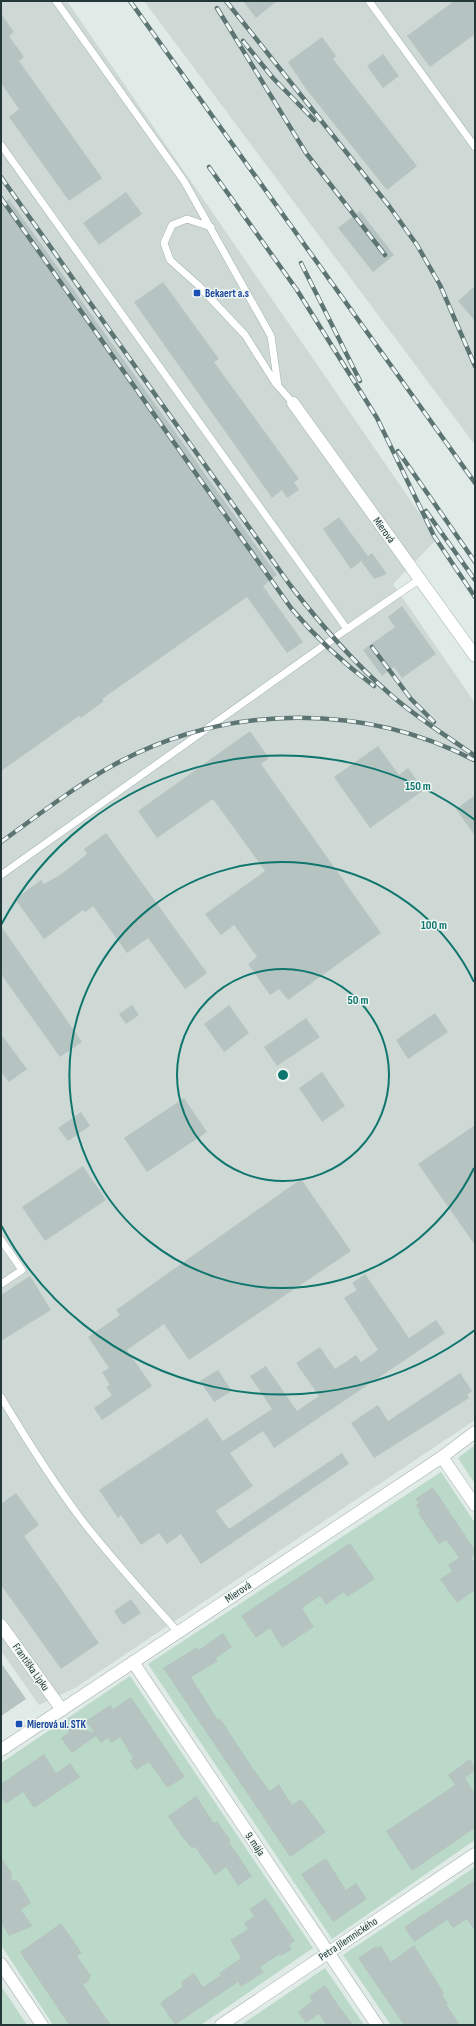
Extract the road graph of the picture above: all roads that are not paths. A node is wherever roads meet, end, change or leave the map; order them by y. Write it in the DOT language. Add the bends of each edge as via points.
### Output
graph roads {
  1 [pos="56,1"];
  2 [pos="369,1"];
  3 [pos="1,145"];
  4 [pos="475,147"];
  5 [pos="211,227"];
  6 [pos="278,386"];
  7 [pos="293,403"];
  8 [pos="420,579"];
  9 [pos="347,629"];
  10 [pos="475,656"];
  11 [pos="1,875"];
  12 [pos="1,1240"];
  13 [pos="1,1284"];
  14 [pos="1,1397"];
  15 [pos="475,1432"];
  16 [pos="442,1457"];
  17 [pos="475,1506"];
  18 [pos="1,1625"];
  19 [pos="178,1632"];
  20 [pos="133,1662"];
  21 [pos="62,1710"];
  22 [pos="1,1750"];
  23 [pos="475,1854"];
  24 [pos="328,1953"];
  25 [pos="1,1964"];
  26 [pos="42,2025"];
  27 [pos="221,2025"];
  28 [pos="377,2025"];
  1 -- 5 [label="lane" via="184,181"];
  2 -- 4 [label="lane"];
  3 -- 9 [label="lane"];
  5 -- 6 [label="lane" via="271,336"];
  5 -- 6 [label="lane" via="187,219 172,224 164,243 170,260 198,284 245,335"];
  6 -- 7 [label="lane"];
  7 -- 8 [label="street, Mierová"];
  8 -- 9 [label="lane"];
  8 -- 10 [label="street, Mierová"];
  9 -- 11 [label="lane"];
  12 -- 13 [label="lane" via="22,1270"];
  14 -- 19 [label="lane" via="40,1461 81,1518 111,1557"];
  15 -- 16 [label="street, Mierová"];
  16 -- 17 [label="street"];
  16 -- 19 [label="street, Mierová"];
  18 -- 21 [label="street, Františka Lipku"];
  19 -- 20 [label="street, Mierová"];
  20 -- 21 [label="street, Mierová"];
  20 -- 24 [label="street, 9. mája"];
  21 -- 22 [label="street, Mierová"];
  23 -- 24 [label="street, Petra Jilemnického"];
  24 -- 27 [label="street, Petra Jilemnického"];
  24 -- 28 [label="street, 9. mája"];
  25 -- 26 [label="street"];
}
